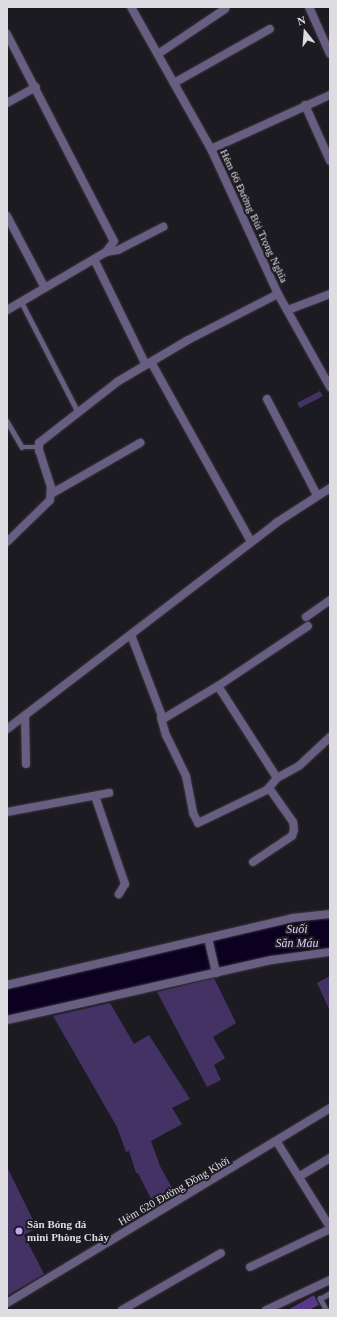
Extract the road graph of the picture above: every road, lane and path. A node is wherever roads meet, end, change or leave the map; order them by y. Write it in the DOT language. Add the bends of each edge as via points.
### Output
graph roads {
  1 [pos="131,7"];
  2 [pos="309,7"];
  3 [pos="225,10"];
  4 [pos="270,29"];
  5 [pos="7,34"];
  6 [pos="158,54"];
  7 [pos="330,54"];
  8 [pos="174,83"];
  9 [pos="36,87"];
  10 [pos="330,94"];
  11 [pos="7,103"];
  12 [pos="305,105"];
  13 [pos="211,149"];
  14 [pos="330,161"];
  15 [pos="7,216"];
  16 [pos="163,227"];
  17 [pos="106,252"];
  18 [pos="94,259"];
  19 [pos="45,288"];
  20 [pos="278,294"];
  21 [pos="330,294"];
  22 [pos="22,303"];
  23 [pos="7,310"];
  24 [pos="288,310"];
  25 [pos="149,364"];
  26 [pos="330,387"];
  27 [pos="268,398"];
  28 [pos="78,412"];
  29 [pos="7,421"];
  30 [pos="140,442"];
  31 [pos="38,447"];
  32 [pos="330,488"];
  33 [pos="51,494"];
  34 [pos="317,495"];
  35 [pos="7,542"];
  36 [pos="251,542"];
  37 [pos="330,600"];
  38 [pos="306,617"];
  39 [pos="308,626"];
  40 [pos="131,635"];
  41 [pos="218,686"];
  42 [pos="25,716"];
  43 [pos="161,718"];
  44 [pos="7,729"];
  45 [pos="330,737"];
  46 [pos="26,764"];
  47 [pos="277,778"];
  48 [pos="269,788"];
  49 [pos="109,793"];
  50 [pos="95,796"];
  51 [pos="7,812"];
  52 [pos="253,862"];
  53 [pos="119,894"];
  54 [pos="330,914"];
  55 [pos="208,938"];
  56 [pos="330,952"];
  57 [pos="216,973"];
  58 [pos="7,985"];
  59 [pos="7,1020"];
  60 [pos="330,1108"];
  61 [pos="277,1142"];
  62 [pos="330,1158"];
  63 [pos="300,1176"];
  64 [pos="330,1228"];
  65 [pos="221,1253"];
  66 [pos="250,1267"];
  67 [pos="330,1280"];
  68 [pos="330,1293"];
  69 [pos="7,1303"];
  70 [pos="122,1310"];
  71 [pos="266,1310"];
  72 [pos="326,1310"];
  1 -- 6 [label="street, Hẻm 66 Đường Bùi Trọng Nghĩa"];
  2 -- 7 [label="street"];
  3 -- 6 [label="street"];
  4 -- 8 [label="street"];
  5 -- 9 [label="street"];
  6 -- 8 [label="street, Hẻm 66 Đường Bùi Trọng Nghĩa"];
  8 -- 13 [label="street, Hẻm 66 Đường Bùi Trọng Nghĩa"];
  9 -- 11 [label="street"];
  9 -- 17 [label="street" via="114,241"];
  10 -- 12 [label="street"];
  12 -- 13 [label="street"];
  12 -- 14 [label="street"];
  13 -- 20 [label="street, Hẻm 66 Đường Bùi Trọng Nghĩa"];
  15 -- 19 [label="street"];
  16 -- 17 [label="street" via="118,250"];
  17 -- 18 [label="street"];
  18 -- 19 [label="street"];
  18 -- 25 [label="street"];
  19 -- 22 [label="street"];
  20 -- 24 [label="street"];
  20 -- 25 [label="street, Hẻm 66 Đường Bùi Trọng Nghĩa" via="188,340"];
  21 -- 24 [label="street"];
  22 -- 23 [label="street"];
  22 -- 28 [label="lane"];
  24 -- 26 [label="street"];
  25 -- 28 [label="street, Hẻm 66 Đường Bùi Trọng Nghĩa" via="117,382"];
  25 -- 36 [label="street"];
  27 -- 34 [label="street"];
  28 -- 31 [label="street, Hẻm 66 Đường Bùi Trọng Nghĩa" via="39,443"];
  29 -- 31 [label="lane" via="22,447"];
  30 -- 33 [label="street"];
  31 -- 33 [label="street"];
  32 -- 34 [label="street"];
  33 -- 35 [label="street" via="47,504"];
  34 -- 36 [label="street"];
  36 -- 40 [label="street"];
  37 -- 38 [label="street"];
  39 -- 41 [label="street"];
  40 -- 42 [label="street"];
  40 -- 43 [label="street"];
  41 -- 43 [label="street"];
  41 -- 47 [label="street"];
  42 -- 44 [label="street"];
  42 -- 46 [label="street"];
  43 -- 48 [label="street" via="166,735 186,776 193,813 198,823 234,808"];
  45 -- 47 [label="street" via="300,765"];
  47 -- 48 [label="street"];
  48 -- 52 [label="street" via="292,822 294,830 292,836"];
  49 -- 50 [label="street"];
  50 -- 51 [label="street"];
  50 -- 53 [label="street" via="125,884"];
  54 -- 55 [label="street" via="292,918"];
  55 -- 57 [label="street"];
  55 -- 58 [label="street"];
  56 -- 57 [label="street" via="272,960"];
  57 -- 59 [label="street"];
  60 -- 61 [label="street, Hẻm 620 Đường Đồng Khởi"];
  61 -- 63 [label="street"];
  61 -- 69 [label="street, Hẻm 620 Đường Đồng Khởi"];
  62 -- 63 [label="street"];
  63 -- 64 [label="street"];
  64 -- 66 [label="street"];
  65 -- 70 [label="street"];
  67 -- 71 [label="street"];
  68 -- 72 [label="lane" via="320,1299"];
}
